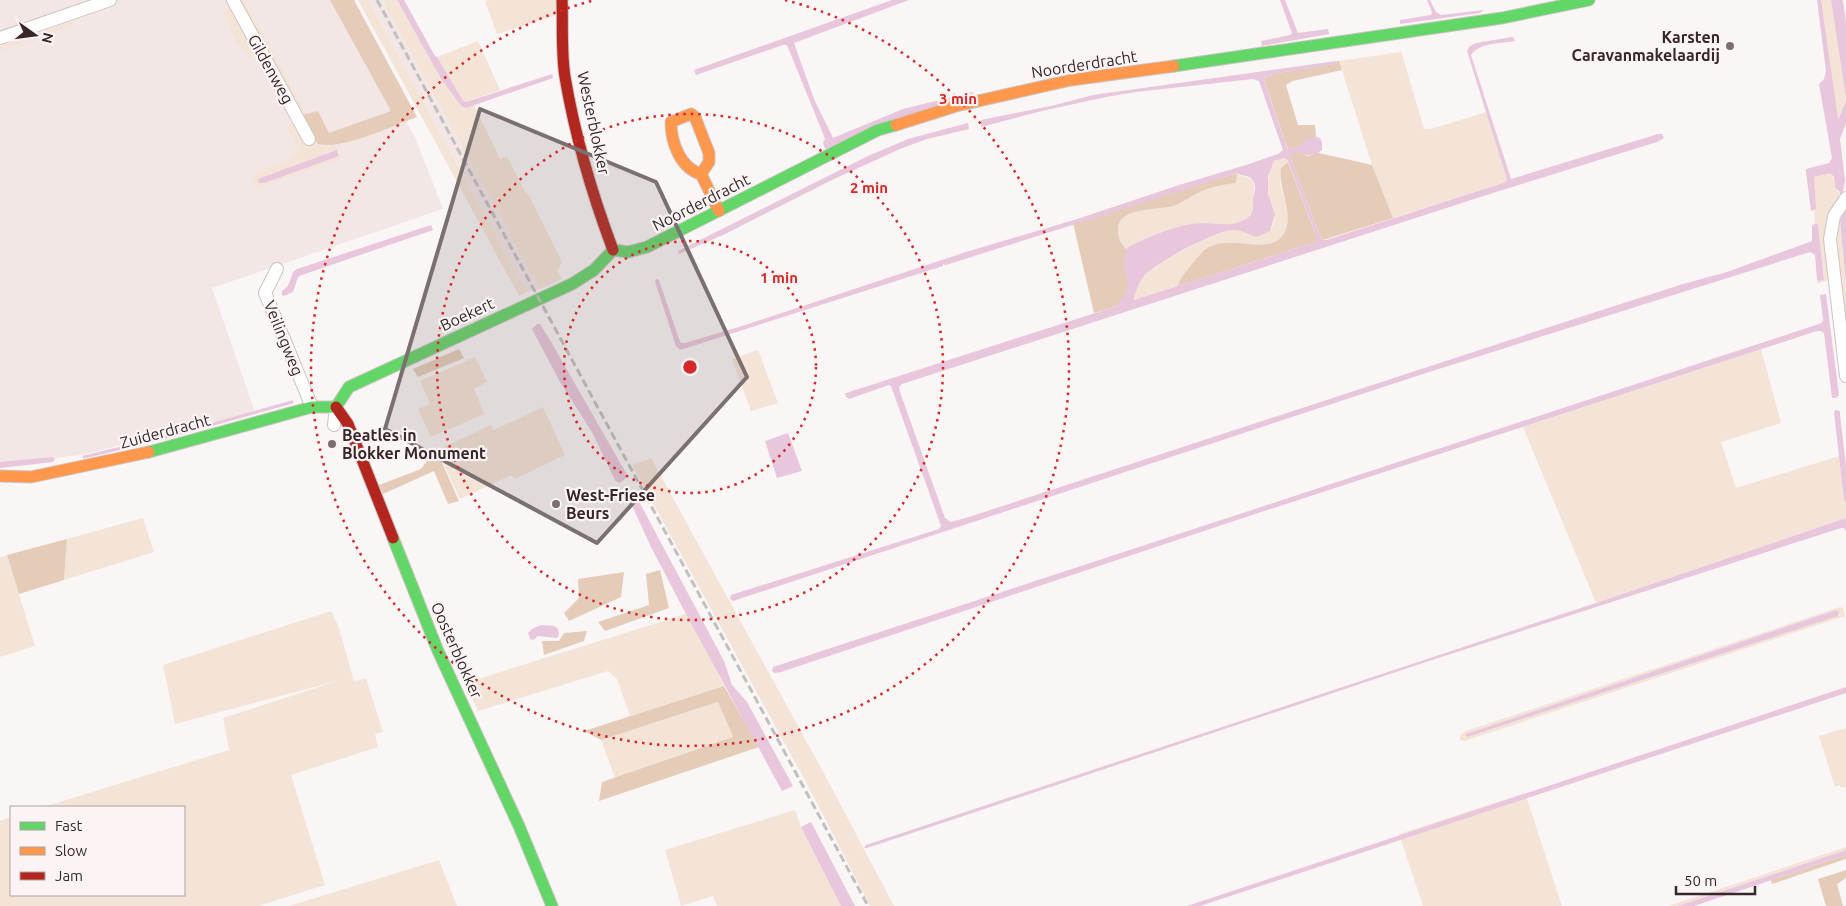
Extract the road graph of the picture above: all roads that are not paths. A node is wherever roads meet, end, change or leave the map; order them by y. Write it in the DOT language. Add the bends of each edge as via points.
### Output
graph roads {
  1 [pos="110,0"];
  2 [pos="233,0"];
  3 [pos="562,0"];
  4 [pos="1589,0"];
  5 [pos="0,38"];
  6 [pos="309,139"];
  7 [pos="701,174"];
  8 [pos="1843,203"];
  9 [pos="719,211"];
  10 [pos="613,250"];
  11 [pos="277,269"];
  12 [pos="1846,376"];
  13 [pos="336,407"];
  14 [pos="312,408"];
  15 [pos="334,425"];
  16 [pos="0,476"];
  17 [pos="552,906"];
  1 -- 5 [label="street"];
  2 -- 6 [label="street, Gildenweg"];
  3 -- 10 [label="street, Westerblokker" via="565,74 574,119 583,162"];
  4 -- 9 [label="street, Noorderdracht" via="1492,20 1230,60 1071,80 956,106 878,130"];
  7 -- 7 [label="street" via="709,162 709,153 691,114 671,122 670,130 684,164"];
  7 -- 9 [label="street"];
  8 -- 12 [label="street" via="1832,222 1830,239"];
  9 -- 10 [label="street, Noorderdracht" via="647,247 628,252"];
  10 -- 13 [label="street, Boekert" via="593,272 572,284 349,387"];
  11 -- 14 [label="street, Veilingweg" via="266,294"];
  13 -- 14 [label="street, Zuiderdracht"];
  13 -- 15 [label="street"];
  13 -- 17 [label="street, Oosterblokker" via="348,424 438,651 519,826"];
  14 -- 16 [label="street, Zuiderdracht" via="133,458 31,477"];
}
